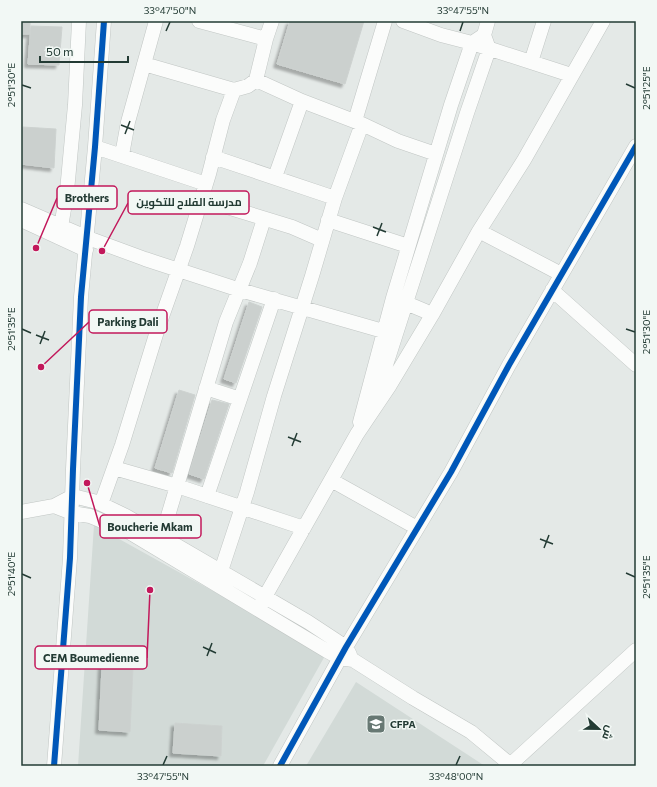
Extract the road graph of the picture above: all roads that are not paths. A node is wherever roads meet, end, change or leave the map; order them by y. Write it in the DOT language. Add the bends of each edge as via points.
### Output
graph roads {
  1 [pos="80,21"];
  2 [pos="104,21"];
  3 [pos="156,21"];
  4 [pos="199,21"];
  5 [pos="272,21"];
  6 [pos="385,21"];
  7 [pos="403,21"];
  8 [pos="488,21"];
  9 [pos="544,21"];
  10 [pos="602,21"];
  11 [pos="484,35"];
  12 [pos="266,39"];
  13 [pos="472,43"];
  14 [pos="489,49"];
  15 [pos="531,62"];
  16 [pos="144,64"];
  17 [pos="572,75"];
  18 [pos="256,80"];
  19 [pos="234,90"];
  20 [pos="302,100"];
  21 [pos="358,123"];
  22 [pos="636,146"];
  23 [pos="95,147"];
  24 [pos="436,154"];
  25 [pos="122,156"];
  26 [pos="213,157"];
  27 [pos="274,177"];
  28 [pos="206,184"];
  29 [pos="335,198"];
  30 [pos="424,198"];
  31 [pos="201,199"];
  32 [pos="438,203"];
  33 [pos="21,209"];
  34 [pos="264,219"];
  35 [pos="21,220"];
  36 [pos="328,220"];
  37 [pos="61,227"];
  38 [pos="479,231"];
  39 [pos="322,240"];
  40 [pos="87,244"];
  41 [pos="408,246"];
  42 [pos="178,270"];
  43 [pos="561,274"];
  44 [pos="240,290"];
  45 [pos="552,290"];
  46 [pos="274,299"];
  47 [pos="406,303"];
  48 [pos="302,307"];
  49 [pos="432,315"];
  50 [pos="383,331"];
  51 [pos="636,365"];
  52 [pos="206,388"];
  53 [pos="240,399"];
  54 [pos="370,414"];
  55 [pos="357,434"];
  56 [pos="114,468"];
  57 [pos="331,480"];
  58 [pos="177,486"];
  59 [pos="73,496"];
  60 [pos="207,496"];
  61 [pos="101,504"];
  62 [pos="54,506"];
  63 [pos="242,507"];
  64 [pos="21,512"];
  65 [pos="72,513"];
  66 [pos="304,528"];
  67 [pos="417,528"];
  68 [pos="160,543"];
  69 [pos="221,571"];
  70 [pos="265,597"];
  71 [pos="258,609"];
  72 [pos="636,650"];
  73 [pos="347,655"];
  74 [pos="511,765"];
  75 [pos="54,766"];
  76 [pos="280,766"];
  1 -- 37 [label="street" via="67,190"];
  2 -- 23 [label="street"];
  3 -- 16 [label="street"];
  4 -- 12 [label="street"];
  5 -- 12 [label="street"];
  6 -- 21 [label="street"];
  7 -- 13 [label="street"];
  8 -- 11 [label="street"];
  9 -- 15 [label="street"];
  10 -- 17 [label="street"];
  11 -- 13 [label="street"];
  11 -- 14 [label="street"];
  12 -- 18 [label="street"];
  13 -- 14 [label="street"];
  13 -- 24 [label="street"];
  14 -- 15 [label="street"];
  14 -- 32 [label="street"];
  15 -- 17 [label="street"];
  16 -- 19 [label="street"];
  16 -- 25 [label="street" via="128,122"];
  17 -- 38 [label="street" via="524,160"];
  18 -- 19 [label="street" via="248,86"];
  18 -- 20 [label="street"];
  19 -- 26 [label="street"];
  20 -- 21 [label="street"];
  20 -- 27 [label="street"];
  21 -- 24 [label="street"];
  21 -- 29 [label="street"];
  22 -- 43 [label="street"];
  23 -- 25 [label="street"];
  23 -- 40 [label="street"];
  24 -- 30 [label="street"];
  25 -- 28 [label="street"];
  26 -- 27 [label="street"];
  26 -- 28 [label="street"];
  27 -- 29 [label="street"];
  28 -- 31 [label="street"];
  29 -- 36 [label="street"];
  30 -- 32 [label="street"];
  30 -- 41 [label="street"];
  31 -- 34 [label="street"];
  31 -- 42 [label="street"];
  32 -- 47 [label="street"];
  33 -- 37 [label="street"];
  34 -- 39 [label="street" via="292,227"];
  34 -- 44 [label="street"];
  35 -- 40 [label="street"];
  36 -- 39 [label="street"];
  36 -- 41 [label="street"];
  37 -- 40 [label="street"];
  38 -- 43 [label="street"];
  38 -- 49 [label="street"];
  39 -- 48 [label="street"];
  40 -- 42 [label="street"];
  40 -- 59 [label="street" via="81,305"];
  41 -- 50 [label="street"];
  42 -- 44 [label="street"];
  42 -- 56 [label="street"];
  43 -- 45 [label="street"];
  44 -- 46 [label="street"];
  44 -- 52 [label="street" via="226,322"];
  45 -- 51 [label="street"];
  45 -- 67 [label="street"];
  46 -- 48 [label="street"];
  46 -- 53 [label="street"];
  47 -- 49 [label="street"];
  47 -- 54 [label="street"];
  48 -- 50 [label="street"];
  48 -- 63 [label="street"];
  49 -- 54 [label="street"];
  50 -- 55 [label="street"];
  52 -- 53 [label="street"];
  52 -- 58 [label="street"];
  53 -- 60 [label="street"];
  54 -- 55 [label="street"];
  55 -- 57 [label="street"];
  56 -- 58 [label="street"];
  56 -- 61 [label="street"];
  57 -- 66 [label="street"];
  57 -- 67 [label="street"];
  58 -- 60 [label="street"];
  58 -- 68 [label="street"];
  59 -- 61 [label="street"];
  59 -- 62 [label="street"];
  59 -- 65 [label="street"];
  60 -- 63 [label="street"];
  61 -- 68 [label="street" via="126,516"];
  62 -- 64 [label="street"];
  62 -- 65 [label="street"];
  63 -- 66 [label="street"];
  63 -- 69 [label="street"];
  65 -- 68 [label="street" via="90,516"];
  65 -- 75 [label="street"];
  66 -- 70 [label="street"];
  67 -- 73 [label="street"];
  68 -- 69 [label="street"];
  68 -- 71 [label="street"];
  69 -- 70 [label="street"];
  70 -- 71 [label="street"];
  70 -- 73 [label="street" via="308,622"];
  71 -- 73 [label="street" via="327,652"];
  72 -- 74 [label="street"];
  73 -- 74 [label="street" via="471,732"];
  73 -- 76 [label="street"];
}
